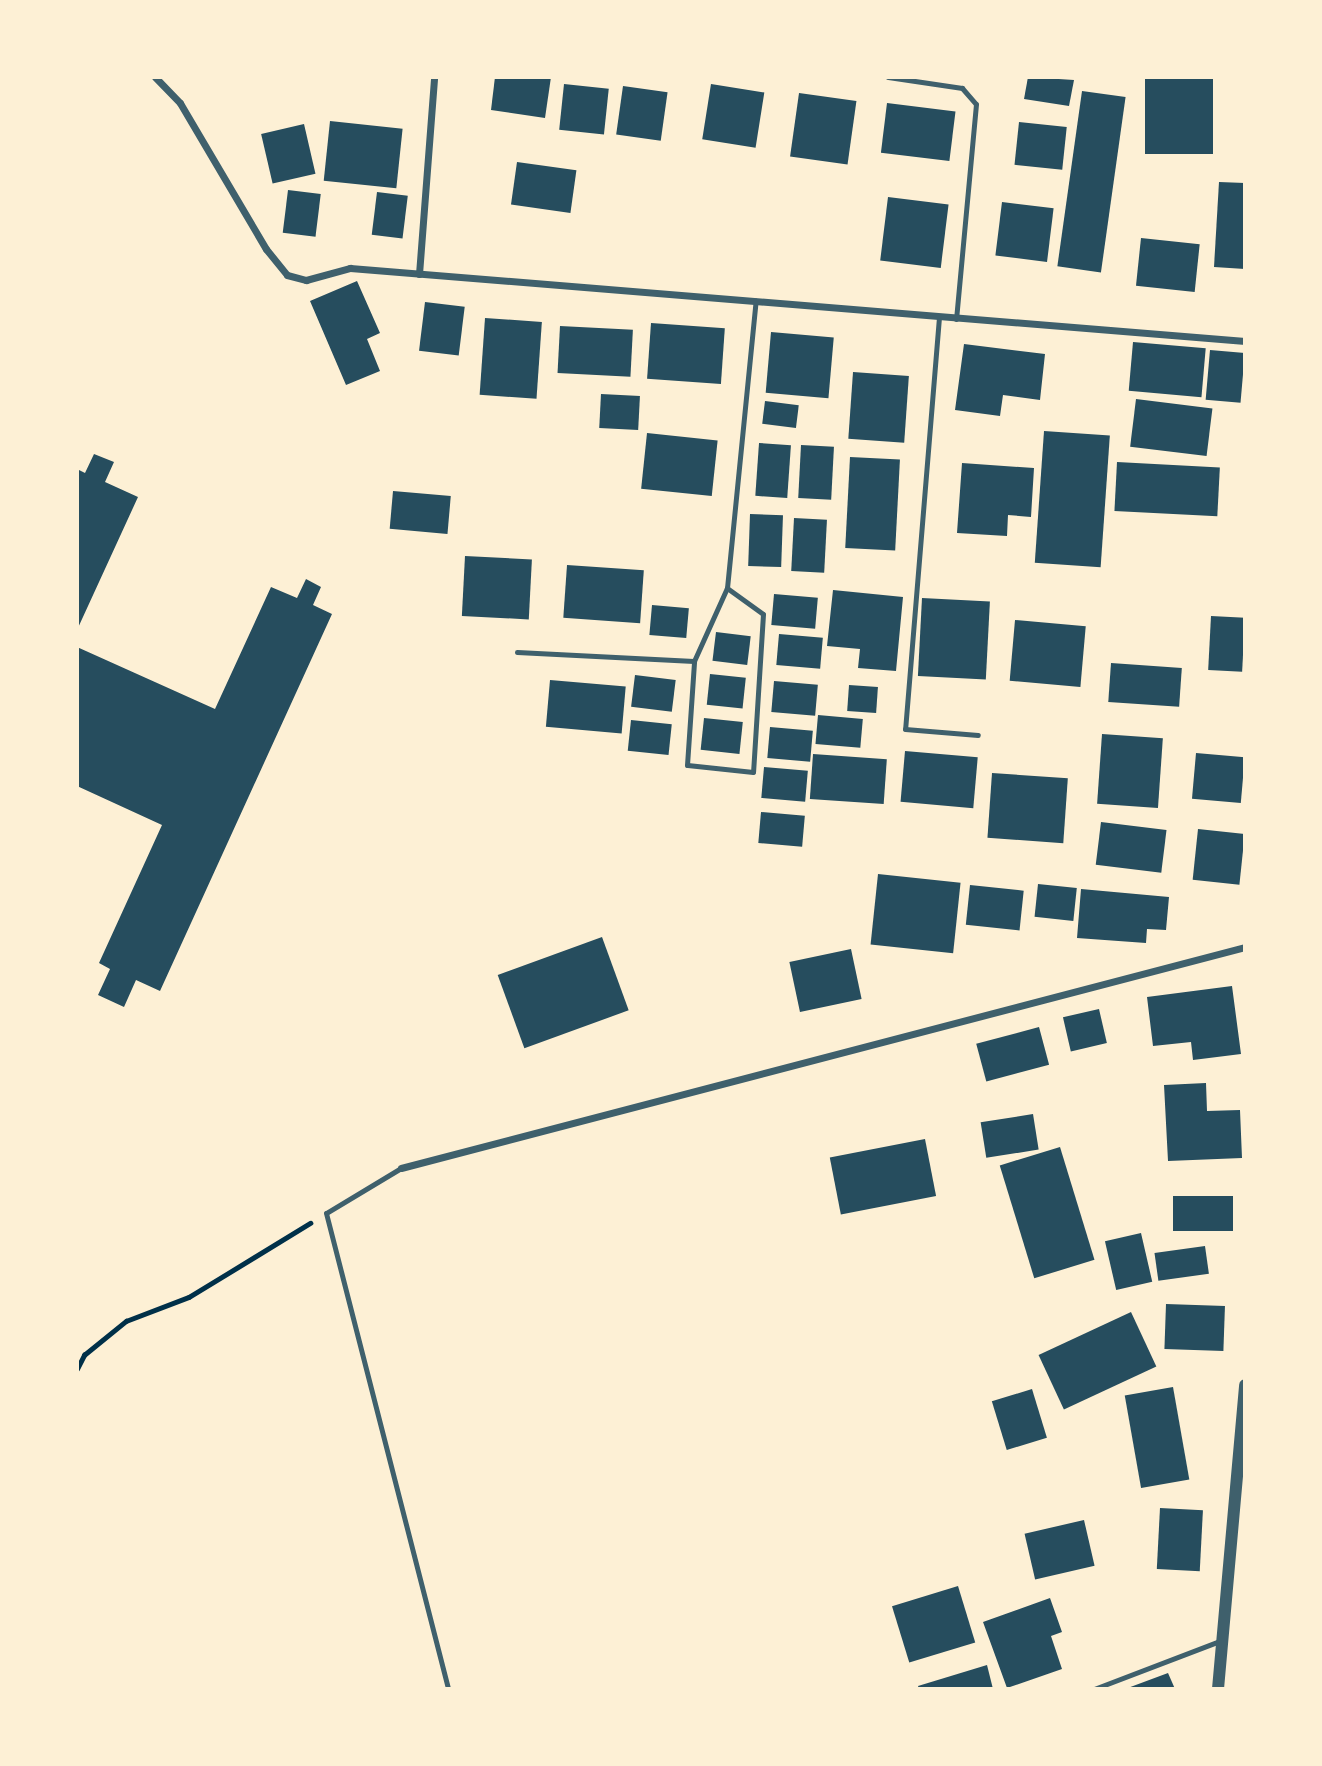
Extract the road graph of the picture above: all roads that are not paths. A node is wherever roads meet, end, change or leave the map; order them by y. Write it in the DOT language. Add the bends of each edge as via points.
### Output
graph roads {
  1 [pos="155,77"];
  2 [pos="434,77"];
  3 [pos="888,77"];
  4 [pos="419,274"];
  5 [pos="756,300"];
  6 [pos="939,317"];
  7 [pos="956,318"];
  8 [pos="1245,341"];
  9 [pos="727,588"];
  10 [pos="517,652"];
  11 [pos="694,661"];
  12 [pos="978,735"];
  13 [pos="1245,947"];
  14 [pos="401,1168"];
  15 [pos="1245,1385"];
  16 [pos="1222,1640"];
  17 [pos="448,1689"];
  18 [pos="1094,1689"];
  19 [pos="1218,1689"];
  1 -- 4 [label="street" via="180,103 266,249 287,275 306,280 350,268"];
  2 -- 4 [label="street"];
  3 -- 7 [label="lane" via="962,88 976,104"];
  4 -- 5 [label="street"];
  5 -- 6 [label="street"];
  5 -- 9 [label="lane"];
  6 -- 7 [label="street"];
  6 -- 12 [label="lane" via="905,730"];
  7 -- 8 [label="street"];
  9 -- 11 [label="lane"];
  9 -- 11 [label="lane" via="763,614 753,772 687,765"];
  10 -- 11 [label="lane"];
  13 -- 14 [label="street"];
  14 -- 17 [label="lane" via="326,1213"];
  15 -- 16 [label="street"];
  16 -- 18 [label="lane"];
  16 -- 19 [label="street"];
}
